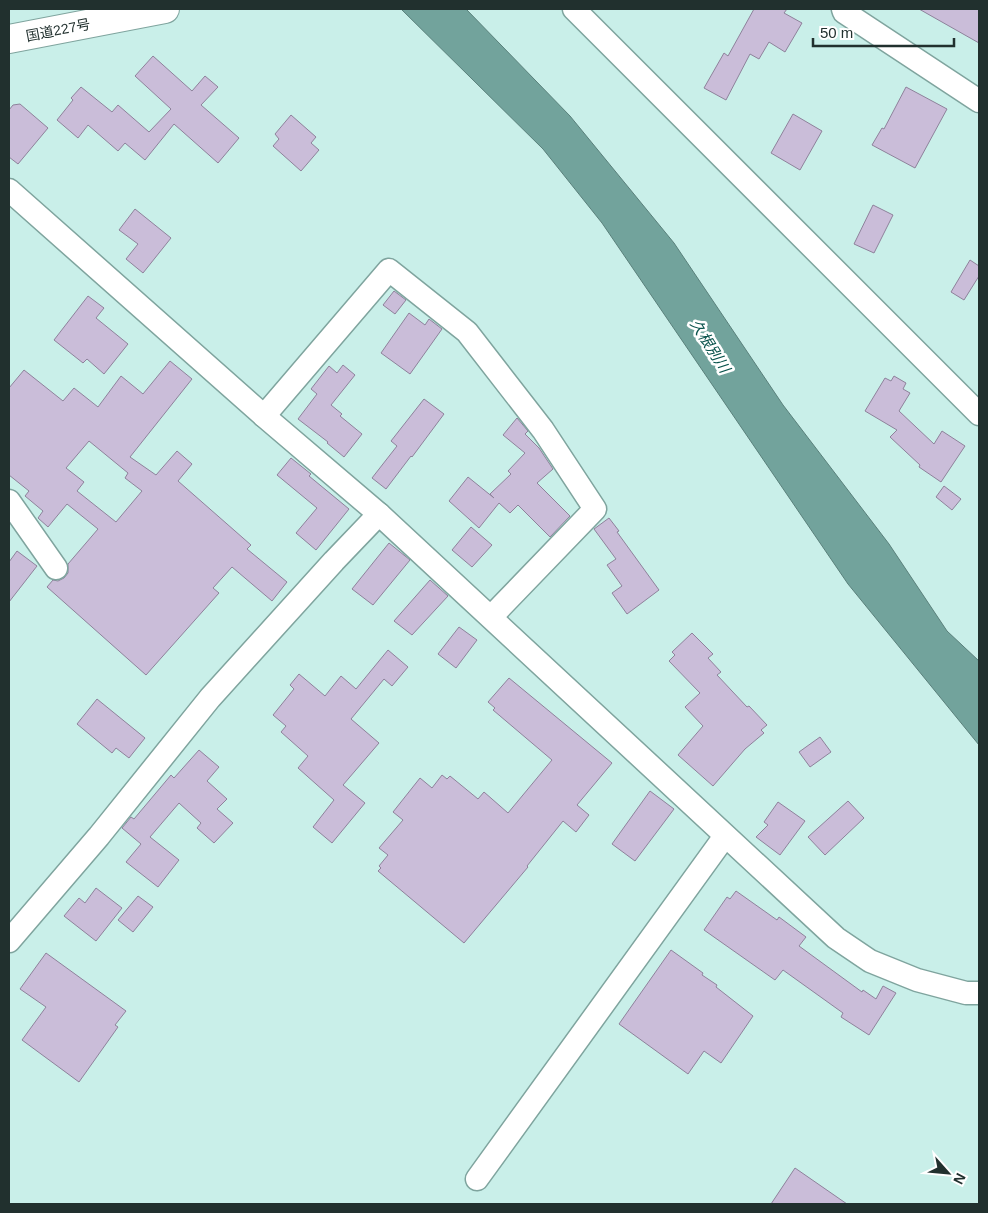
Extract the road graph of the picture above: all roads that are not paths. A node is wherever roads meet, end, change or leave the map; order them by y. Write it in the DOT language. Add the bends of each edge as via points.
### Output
graph roads {
  1 [pos="165,9"];
  2 [pos="574,9"];
  3 [pos="843,9"];
  4 [pos="9,39"];
  5 [pos="979,101"];
  6 [pos="9,190"];
  7 [pos="979,414"];
  8 [pos="264,416"];
  9 [pos="9,501"];
  10 [pos="379,514"];
  11 [pos="56,568"];
  12 [pos="490,617"];
  13 [pos="724,836"];
  14 [pos="9,941"];
  15 [pos="979,993"];
  16 [pos="477,1179"];
  1 -- 4 [label="highway, 国道227号"];
  2 -- 7 [label="street"];
  3 -- 5 [label="street"];
  6 -- 8 [label="street"];
  8 -- 10 [label="street"];
  8 -- 12 [label="street" via="389,270 467,332 543,430 595,509"];
  9 -- 11 [label="street"];
  10 -- 12 [label="street"];
  10 -- 14 [label="street" via="210,698"];
  12 -- 13 [label="street"];
  13 -- 15 [label="street" via="836,938 870,961 917,980"];
  13 -- 16 [label="street"];
}
